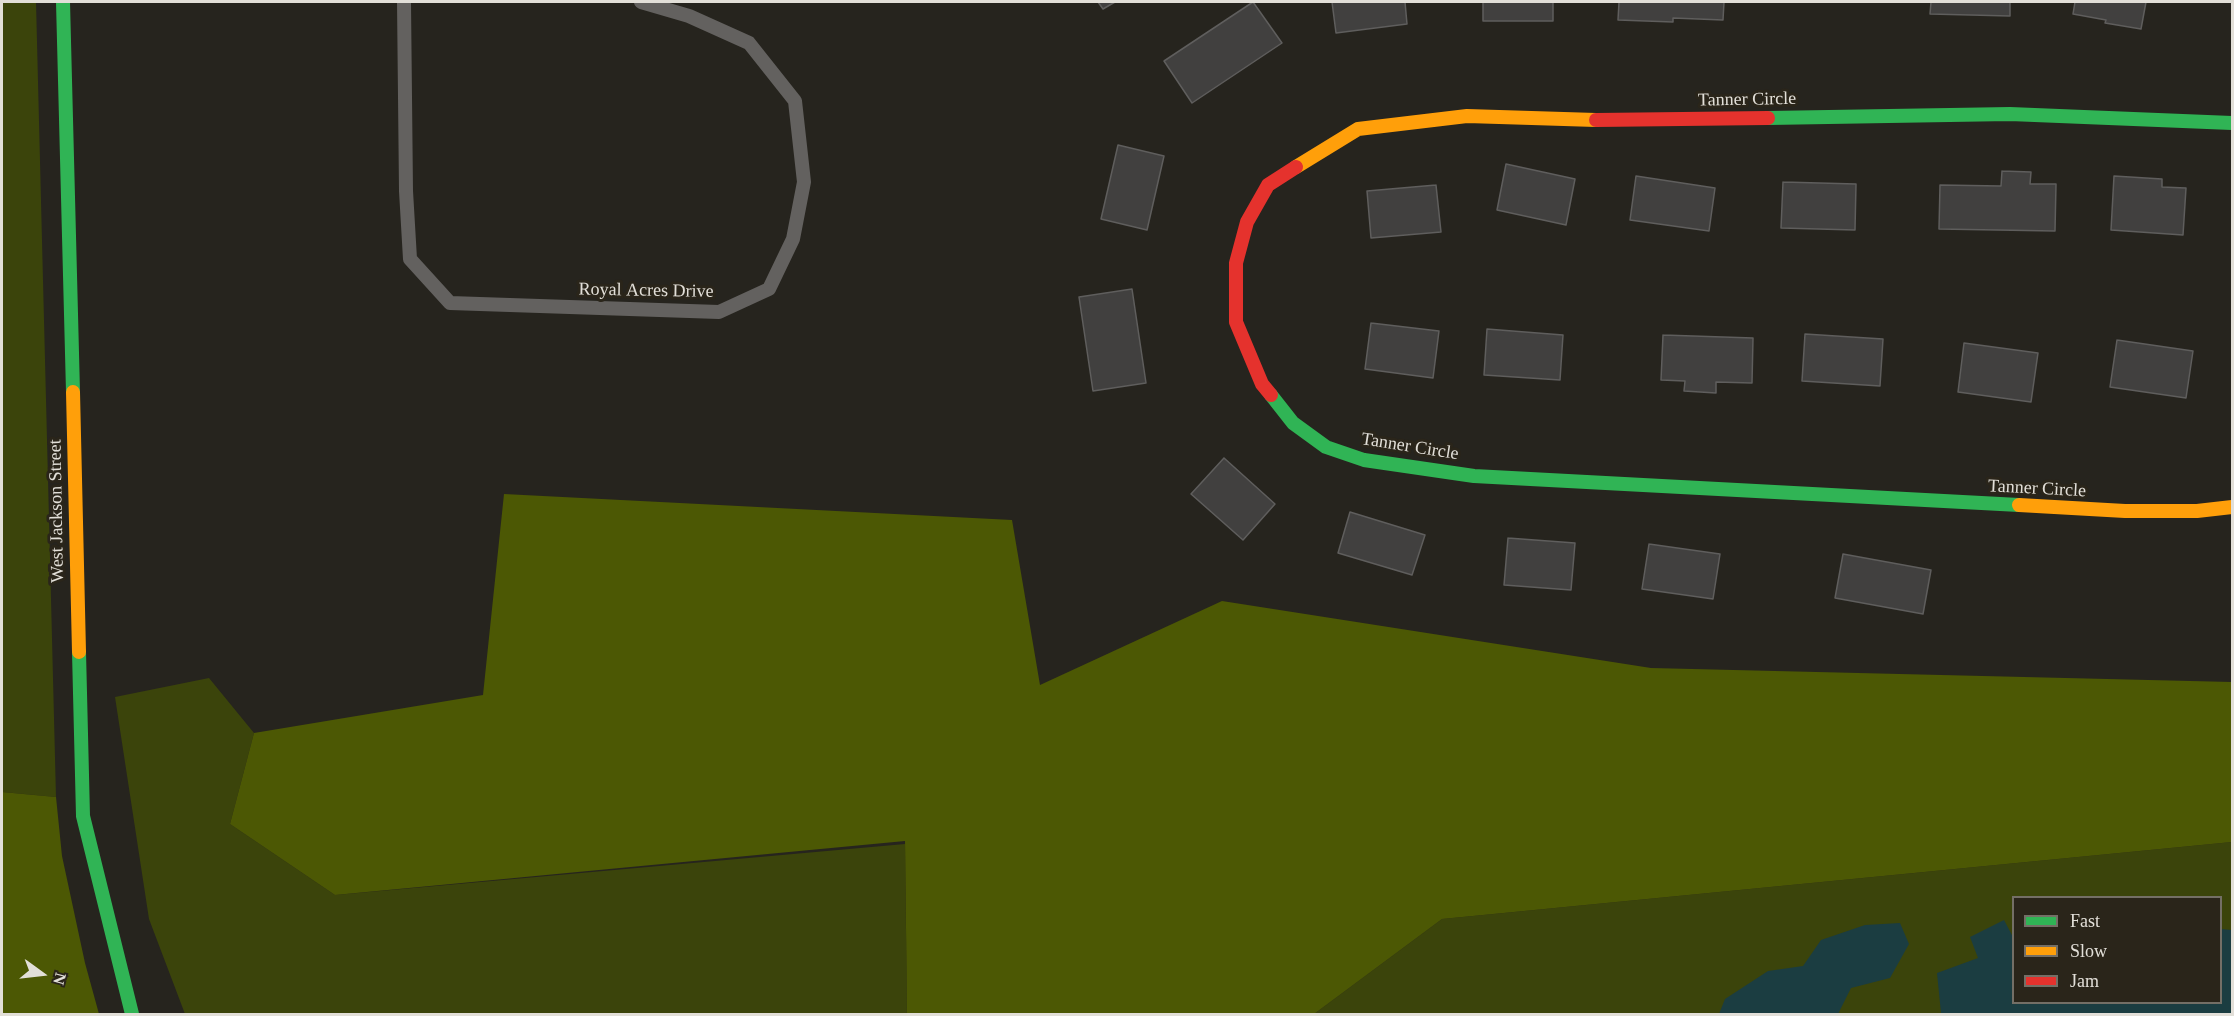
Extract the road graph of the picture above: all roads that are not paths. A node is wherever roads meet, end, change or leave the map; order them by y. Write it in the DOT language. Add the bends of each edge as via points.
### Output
graph roads {
  1 [pos="63,2"];
  2 [pos="404,2"];
  3 [pos="641,2"];
  4 [pos="2232,123"];
  5 [pos="2232,507"];
  6 [pos="132,1014"];
  1 -- 6 [label="street, West Jackson Street" via="83,816"];
  2 -- 3 [label="lane, Royal Acres Drive" via="410,259 450,303 719,312 769,290 793,238 804,182 795,101 749,43 688,16"];
  4 -- 5 [label="street, Tanner Circle" via="2010,114 1597,120 1467,117 1358,129 1268,185 1247,222 1236,264 1236,322 1262,384 1293,423 1326,447 1364,460 1474,476 2007,505 2126,511"];
}
